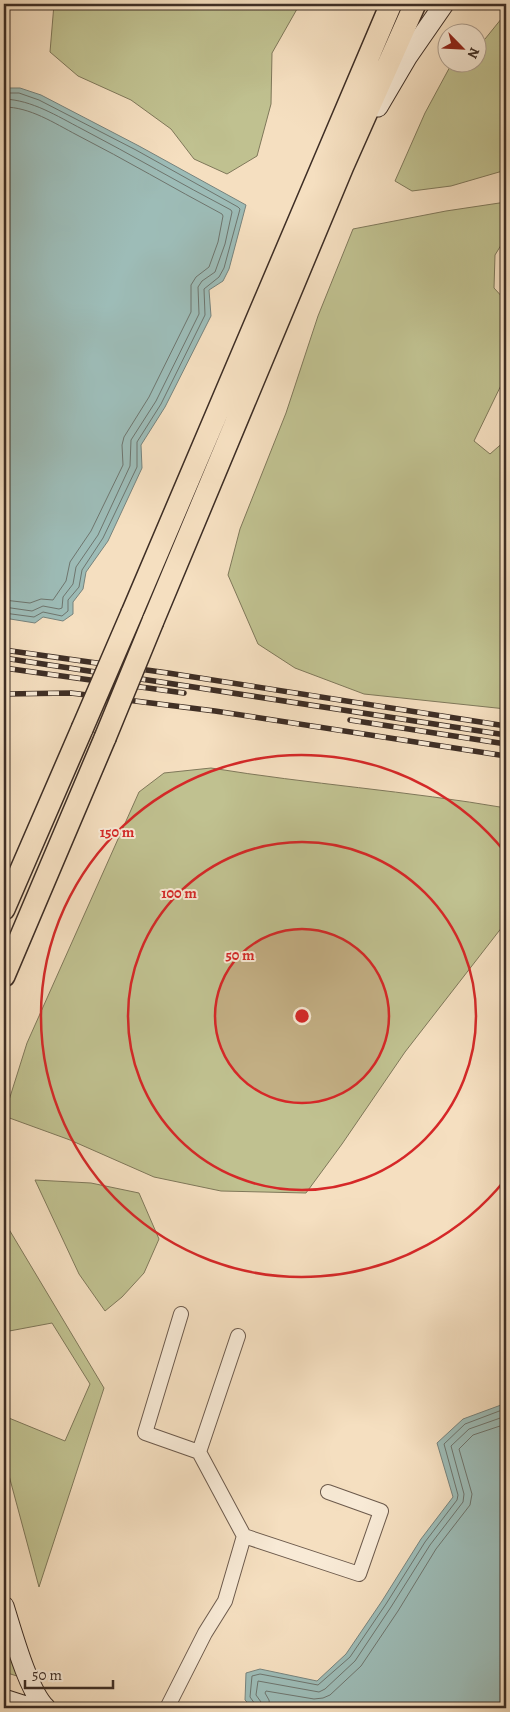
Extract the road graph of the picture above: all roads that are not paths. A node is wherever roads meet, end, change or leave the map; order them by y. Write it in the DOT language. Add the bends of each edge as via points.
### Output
graph roads {
  1 [pos="391,4"];
  2 [pos="415,4"];
  3 [pos="444,4"];
  4 [pos="343,166"];
  5 [pos="4,909"];
  6 [pos="4,976"];
  7 [pos="180,1314"];
  8 [pos="238,1336"];
  9 [pos="200,1452"];
  10 [pos="328,1492"];
  11 [pos="244,1536"];
  12 [pos="4,1606"];
  13 [pos="4,1699"];
  14 [pos="32,1708"];
  15 [pos="46,1708"];
  16 [pos="166,1708"];
  1 -- 5 [label="main road, bridge"];
  2 -- 4 [label="main road"];
  3 -- 4 [label="main road" via="408,56"];
  4 -- 6 [label="main road, bridge"];
  7 -- 9 [label="street" via="146,1433"];
  8 -- 9 [label="street"];
  9 -- 11 [label="street"];
  10 -- 11 [label="street" via="381,1512 359,1574"];
  11 -- 16 [label="street" via="225,1601"];
  12 -- 15 [label="main road" via="31,1684"];
  13 -- 14 [label="main road"];
}
